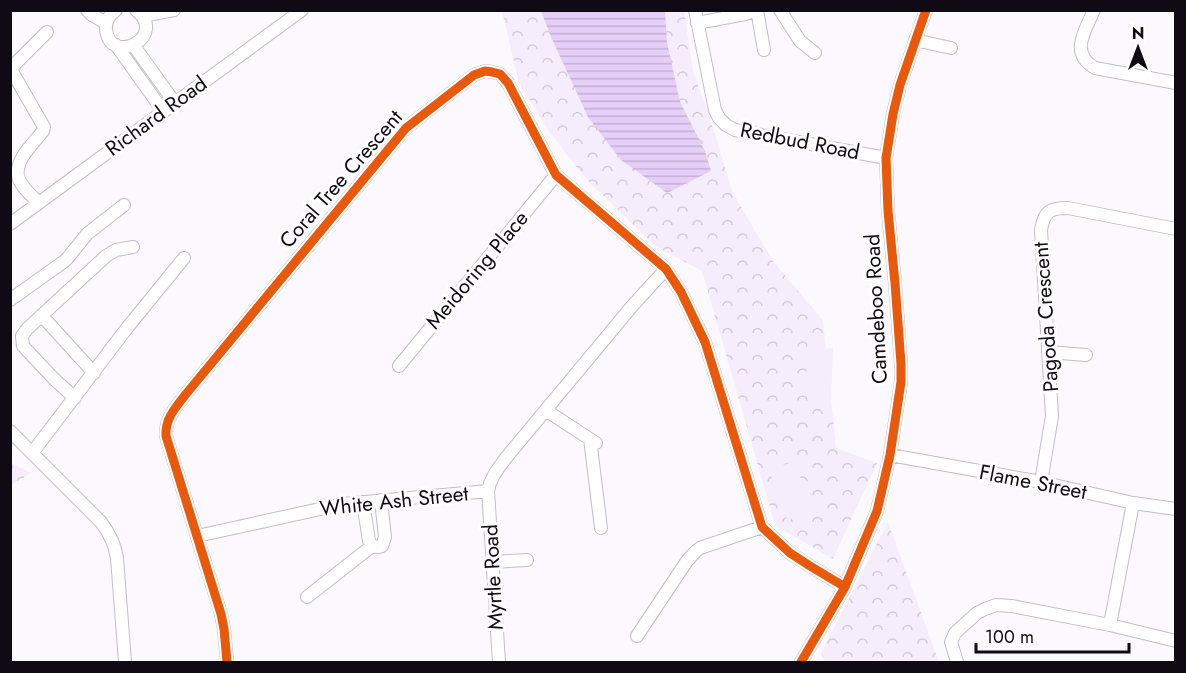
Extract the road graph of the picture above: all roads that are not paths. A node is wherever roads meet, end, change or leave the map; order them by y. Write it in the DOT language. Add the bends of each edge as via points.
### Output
graph roads {
  1 [pos="87,10"];
  2 [pos="116,10"];
  3 [pos="174,10"];
  4 [pos="302,10"];
  5 [pos="757,10"];
  6 [pos="780,10"];
  7 [pos="926,10"];
  8 [pos="1094,10"];
  9 [pos="139,13"];
  10 [pos="696,17"];
  11 [pos="106,23"];
  12 [pos="47,32"];
  13 [pos="915,40"];
  14 [pos="116,45"];
  15 [pos="134,46"];
  16 [pos="951,48"];
  17 [pos="764,50"];
  18 [pos="815,53"];
  19 [pos="11,68"];
  20 [pos="1176,83"];
  21 [pos="175,103"];
  22 [pos="163,111"];
  23 [pos="886,158"];
  24 [pos="556,175"];
  25 [pos="38,202"];
  26 [pos="124,206"];
  27 [pos="10,224"];
  28 [pos="1176,229"];
  29 [pos="133,247"];
  30 [pos="184,258"];
  31 [pos="666,269"];
  32 [pos="10,300"];
  33 [pos="42,316"];
  34 [pos="1048,352"];
  35 [pos="1086,355"];
  36 [pos="399,366"];
  37 [pos="94,373"];
  38 [pos="75,398"];
  39 [pos="547,411"];
  40 [pos="10,431"];
  41 [pos="32,453"];
  42 [pos="890,454"];
  43 [pos="1041,482"];
  44 [pos="488,491"];
  45 [pos="381,500"];
  46 [pos="363,502"];
  47 [pos="1133,503"];
  48 [pos="1176,509"];
  49 [pos="762,527"];
  50 [pos="601,528"];
  51 [pos="197,536"];
  52 [pos="372,546"];
  53 [pos="527,560"];
  54 [pos="492,562"];
  55 [pos="845,587"];
  56 [pos="307,597"];
  57 [pos="1110,625"];
  58 [pos="637,636"];
  59 [pos="1176,641"];
  60 [pos="125,663"];
  61 [pos="227,663"];
  62 [pos="499,663"];
  63 [pos="801,663"];
  64 [pos="957,663"];
  1 -- 11 [label="street"];
  2 -- 11 [label="street"];
  3 -- 9 [label="street"];
  4 -- 21 [label="street, Richard Road"];
  5 -- 10 [label="street"];
  5 -- 17 [label="street"];
  6 -- 18 [label="street" via="800,41"];
  7 -- 13 [label="street, Camdeboo Road"];
  8 -- 20 [label="street" via="1080,42 1087,63 1095,68"];
  9 -- 15 [label="street" via="146,29"];
  10 -- 23 [label="street, Redbud Road" via="712,100 718,118 726,125 735,130"];
  11 -- 14 [label="street" via="107,36"];
  12 -- 19 [label="street"];
  13 -- 16 [label="street"];
  13 -- 23 [label="street, Camdeboo Road" via="900,84"];
  14 -- 15 [label="street"];
  14 -- 22 [label="street"];
  15 -- 21 [label="street"];
  19 -- 25 [label="street" via="44,127 25,154 18,176"];
  21 -- 22 [label="street, Richard Road"];
  22 -- 25 [label="street, Richard Road"];
  23 -- 42 [label="street, Camdeboo Road" via="901,364"];
  24 -- 31 [label="street, Coral Tree Crescent"];
  24 -- 36 [label="street, Meidoring Place"];
  24 -- 51 [label="street, Coral Tree Crescent" via="500,74 485,70 474,75 406,128 169,418 166,436"];
  25 -- 27 [label="street, Richard Road"];
  26 -- 32 [label="street" via="87,234 66,260"];
  28 -- 34 [label="street, Pagoda Crescent" via="1068,208 1048,211 1041,230"];
  29 -- 33 [label="street" via="106,256"];
  30 -- 37 [label="street"];
  31 -- 39 [label="street, White Ash Street"];
  31 -- 49 [label="street, Coral Tree Crescent" via="705,342"];
  33 -- 37 [label="street"];
  33 -- 38 [label="street" via="22,336 23,345"];
  34 -- 35 [label="street"];
  34 -- 43 [label="street, Pagoda Crescent" via="1052,416"];
  37 -- 38 [label="street"];
  38 -- 41 [label="street"];
  39 -- 44 [label="street, White Ash Street" via="494,473"];
  39 -- 50 [label="street" via="593,441"];
  40 -- 41 [label="street"];
  41 -- 60 [label="street" via="101,522 115,545"];
  42 -- 43 [label="street, Flame Street"];
  42 -- 55 [label="street, Camdeboo Road" via="877,511"];
  43 -- 47 [label="street, Flame Street"];
  44 -- 45 [label="street, White Ash Street"];
  44 -- 54 [label="street, Myrtle Road"];
  45 -- 46 [label="street, White Ash Street"];
  45 -- 52 [label="street" via="384,541 382,546"];
  46 -- 51 [label="street, White Ash Street"];
  46 -- 52 [label="street"];
  47 -- 48 [label="street, Flame Street"];
  47 -- 57 [label="street"];
  49 -- 55 [label="street, Coral Tree Crescent" via="790,553"];
  49 -- 58 [label="street" via="696,551"];
  51 -- 61 [label="street, Coral Tree Crescent" via="221,614"];
  52 -- 56 [label="street"];
  53 -- 54 [label="street"];
  54 -- 62 [label="street, Myrtle Road"];
  55 -- 63 [label="street, Camdeboo Road"];
  57 -- 59 [label="street"];
  57 -- 64 [label="street" via="996,605 977,613 955,633 951,642"];
}
